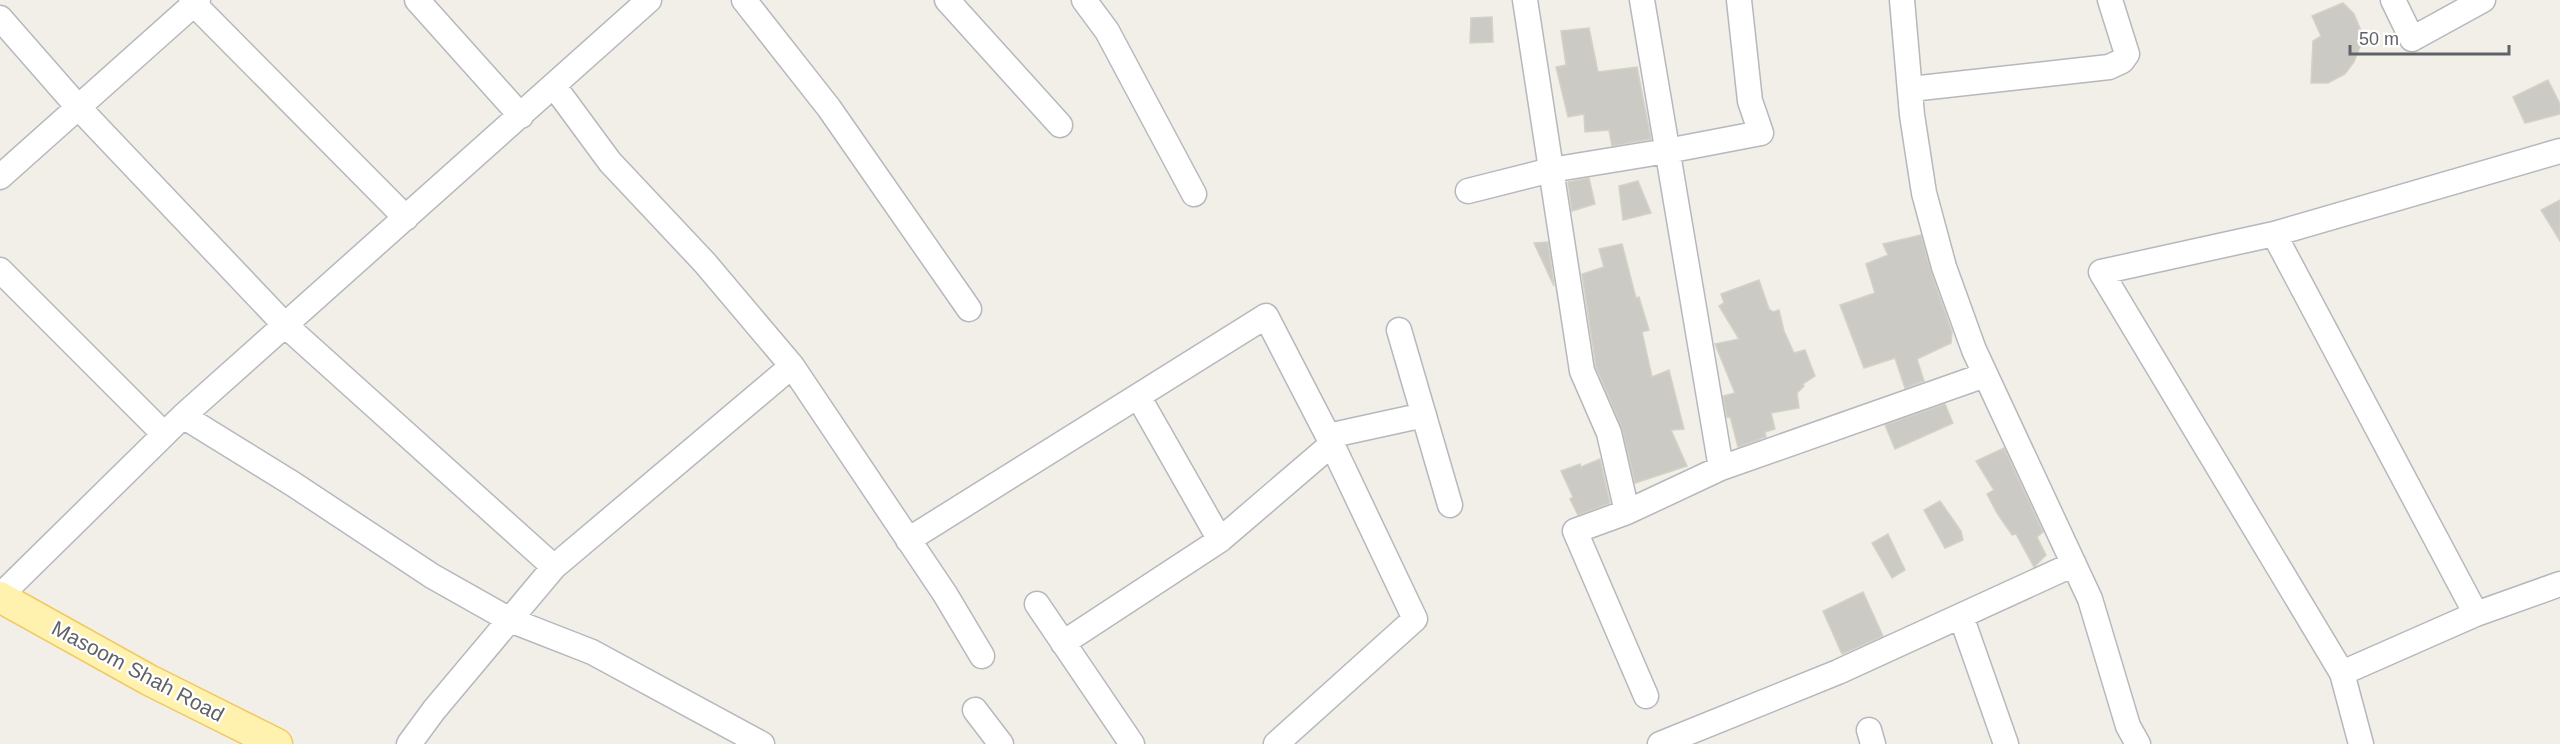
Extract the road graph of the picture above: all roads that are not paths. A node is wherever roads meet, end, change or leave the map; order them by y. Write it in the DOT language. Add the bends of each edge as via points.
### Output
graph roads {
  1 [pos="417,0"];
  2 [pos="649,0"];
  3 [pos="744,0"];
  4 [pos="947,0"];
  5 [pos="1084,0"];
  6 [pos="1526,0"];
  7 [pos="1642,0"];
  8 [pos="1739,0"];
  9 [pos="1902,0"];
  10 [pos="2110,0"];
  11 [pos="2393,0"];
  12 [pos="2483,0"];
  13 [pos="194,1"];
  14 [pos="0,18"];
  15 [pos="555,86"];
  16 [pos="1911,89"];
  17 [pos="78,107"];
  18 [pos="520,116"];
  19 [pos="1060,125"];
  20 [pos="1667,151"];
  21 [pos="2560,151"];
  22 [pos="1551,170"];
  23 [pos="0,177"];
  24 [pos="1468,191"];
  25 [pos="1194,194"];
  26 [pos="406,218"];
  27 [pos="2274,234"];
  28 [pos="0,270"];
  29 [pos="969,309"];
  30 [pos="285,325"];
  31 [pos="1399,330"];
  32 [pos="792,366"];
  33 [pos="1985,375"];
  34 [pos="1138,396"];
  35 [pos="1424,415"];
  36 [pos="183,416"];
  37 [pos="164,434"];
  38 [pos="1330,440"];
  39 [pos="1721,468"];
  40 [pos="1450,505"];
  41 [pos="1627,512"];
  42 [pos="908,540"];
  43 [pos="1220,540"];
  44 [pos="2074,564"];
  45 [pos="554,567"];
  46 [pos="2560,584"];
  47 [pos="0,597"];
  48 [pos="1037,604"];
  49 [pos="2476,614"];
  50 [pos="1961,616"];
  51 [pos="510,620"];
  52 [pos="1063,643"];
  53 [pos="982,656"];
  54 [pos="2342,673"];
  55 [pos="1646,696"];
  56 [pos="975,710"];
  57 [pos="277,744"];
  58 [pos="409,744"];
  59 [pos="762,744"];
  60 [pos="1000,744"];
  61 [pos="1131,744"];
  62 [pos="1276,744"];
  63 [pos="1660,744"];
  64 [pos="2006,744"];
  65 [pos="2138,744"];
  66 [pos="2361,744"];
  1 -- 18 [label="street"];
  2 -- 15 [label="street"];
  3 -- 29 [label="street" via="830,108"];
  4 -- 19 [label="street"];
  5 -- 25 [label="street" via="1107,31"];
  6 -- 22 [label="street"];
  7 -- 20 [label="street"];
  8 -- 20 [label="street" via="1750,101 1761,133"];
  9 -- 16 [label="street"];
  10 -- 16 [label="street" via="2127,54 2109,67"];
  11 -- 12 [label="street" via="2412,39"];
  13 -- 17 [label="street"];
  13 -- 26 [label="street"];
  14 -- 17 [label="street"];
  15 -- 18 [label="street"];
  15 -- 32 [label="street" via="610,162 705,263"];
  16 -- 33 [label="street" via="1924,194 1944,267"];
  17 -- 23 [label="street"];
  17 -- 30 [label="street"];
  18 -- 26 [label="street"];
  20 -- 22 [label="street"];
  20 -- 39 [label="street"];
  21 -- 27 [label="street"];
  22 -- 24 [label="street"];
  22 -- 41 [label="street" via="1581,371 1609,433"];
  26 -- 30 [label="street"];
  27 -- 49 [label="street"];
  27 -- 54 [label="street" via="2101,272"];
  28 -- 37 [label="street"];
  30 -- 36 [label="street"];
  30 -- 45 [label="street"];
  31 -- 35 [label="street"];
  32 -- 42 [label="street"];
  32 -- 45 [label="street"];
  33 -- 39 [label="street"];
  33 -- 44 [label="street"];
  34 -- 38 [label="street" via="1266,316"];
  34 -- 42 [label="street"];
  34 -- 43 [label="street"];
  35 -- 38 [label="street"];
  35 -- 40 [label="street"];
  36 -- 37 [label="street"];
  36 -- 51 [label="street" via="432,576"];
  37 -- 47 [label="street"];
  38 -- 43 [label="street"];
  38 -- 62 [label="street" via="1414,619"];
  39 -- 41 [label="street"];
  41 -- 55 [label="street" via="1575,531"];
  42 -- 53 [label="street"];
  43 -- 52 [label="street"];
  44 -- 50 [label="street"];
  44 -- 65 [label="street" via="2090,599 2128,726"];
  45 -- 51 [label="street"];
  46 -- 49 [label="street"];
  47 -- 57 [label="main road, Masoom Shah Road" via="149,680"];
  48 -- 52 [label="street"];
  49 -- 54 [label="street"];
  50 -- 63 [label="street" via="1838,672"];
  50 -- 64 [label="street"];
  51 -- 58 [label="street"];
  51 -- 59 [label="street" via="592,652"];
  52 -- 61 [label="street"];
  54 -- 66 [label="street"];
  56 -- 60 [label="street"];
}
